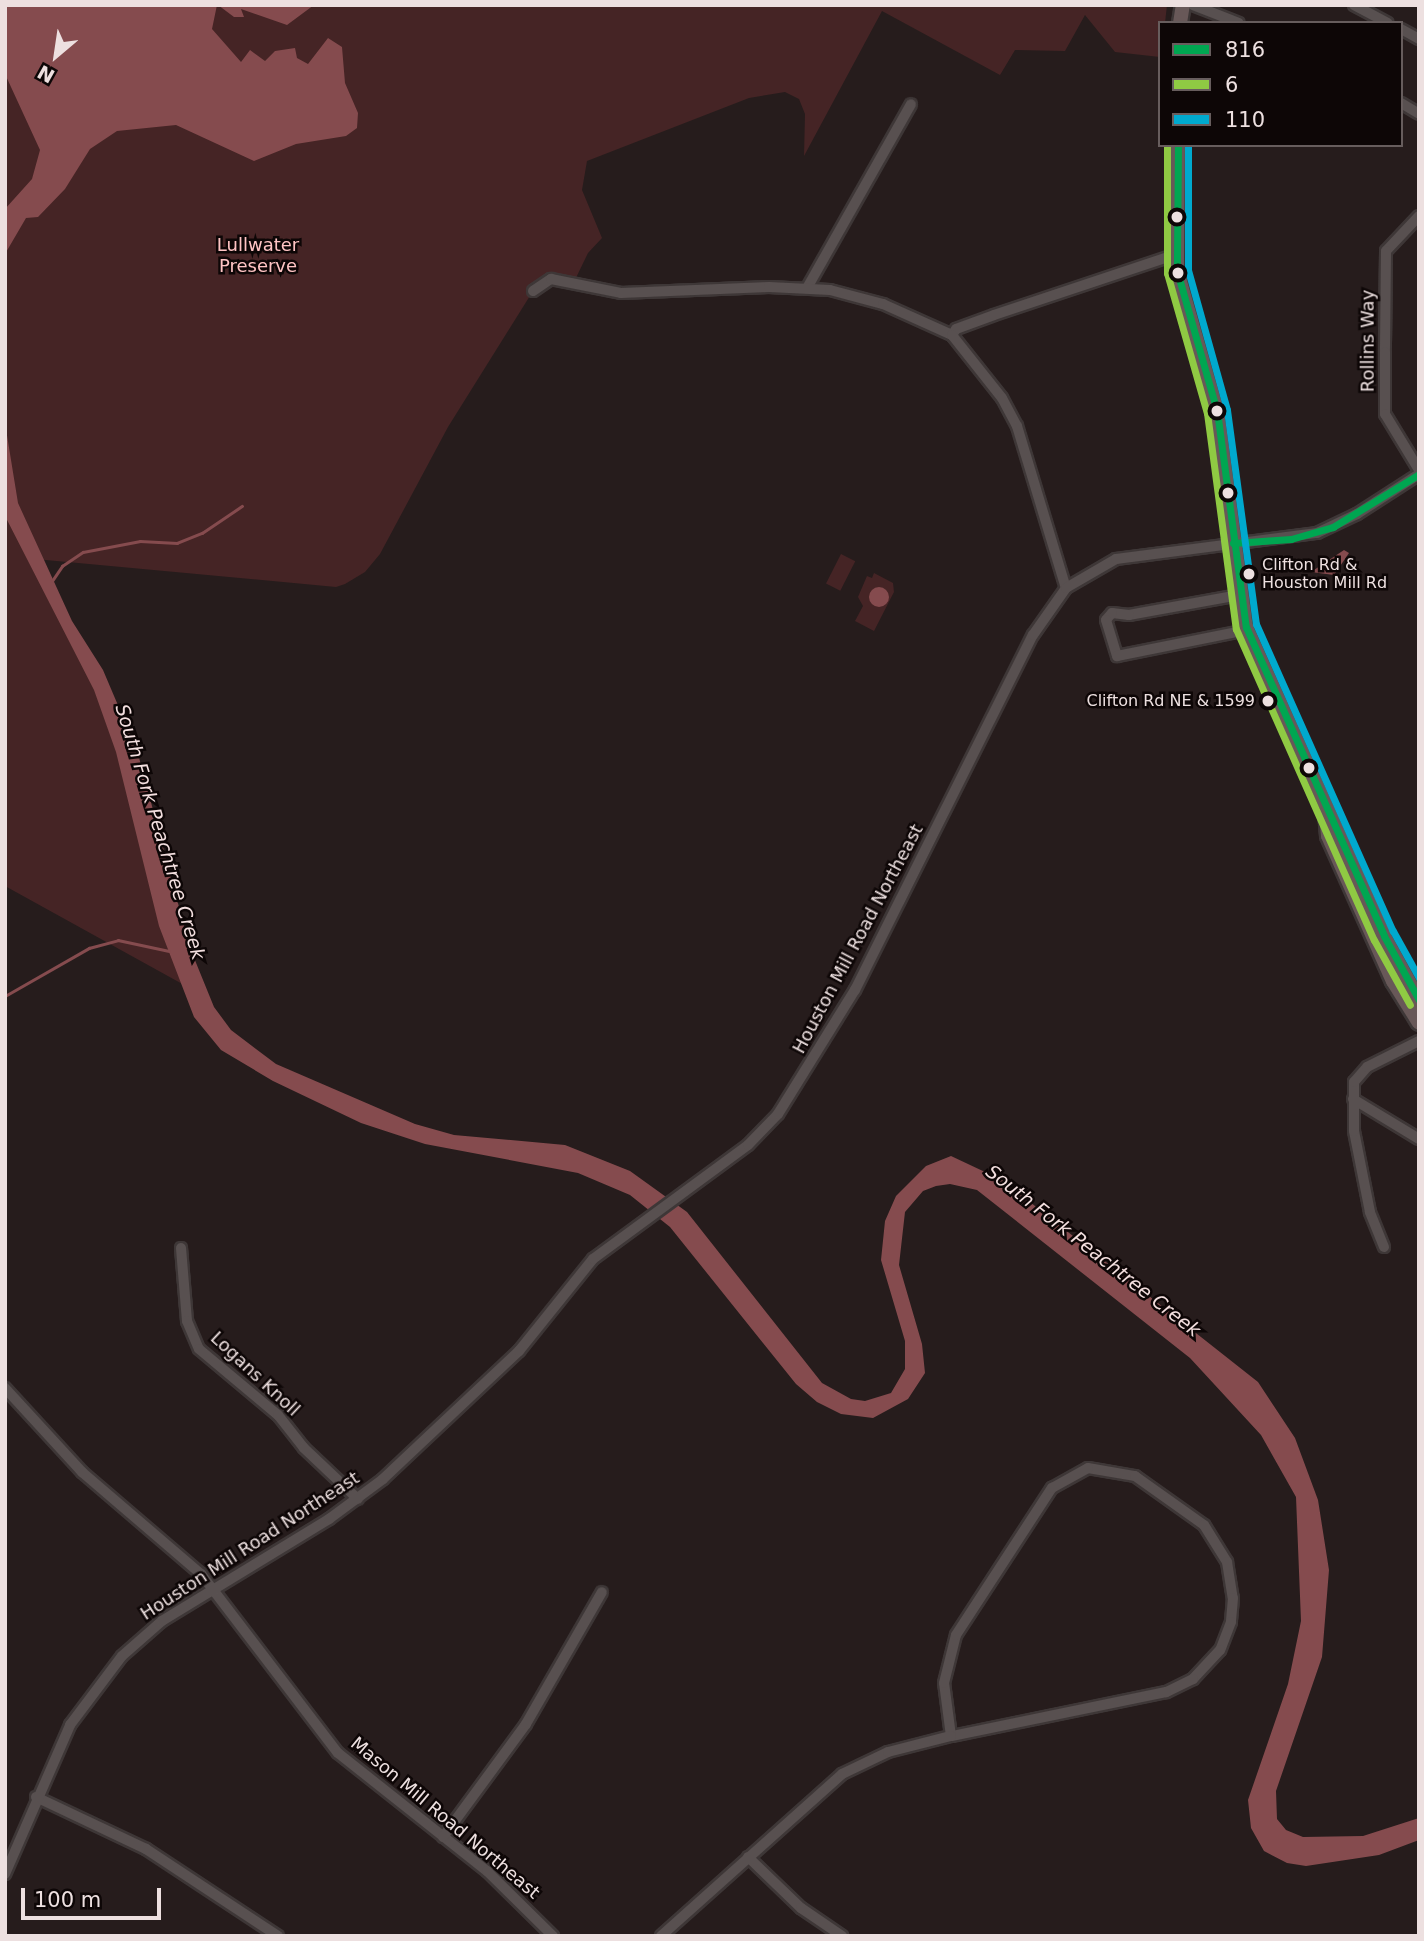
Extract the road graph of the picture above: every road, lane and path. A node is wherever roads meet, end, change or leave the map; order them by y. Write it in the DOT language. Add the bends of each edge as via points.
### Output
graph roads {
  1 [pos="1193,5"];
  2 [pos="1354,5"];
  3 [pos="1234,21"];
  4 [pos="1384,21"];
  5 [pos="1403,30"];
  6 [pos="1419,39"];
  7 [pos="911,104"];
  8 [pos="1403,104"];
  9 [pos="1419,114"];
  10 [pos="1178,147"];
  11 [pos="1419,216"];
  12 [pos="1177,254"];
  13 [pos="807,288"];
  14 [pos="533,291"];
  15 [pos="952,335"];
  16 [pos="1419,472"];
  17 [pos="1233,542"];
  18 [pos="1066,588"];
  19 [pos="1239,595"];
  20 [pos="1247,630"];
  21 [pos="1325,808"];
  22 [pos="1419,1000"];
  23 [pos="1419,1023"];
  24 [pos="1419,1041"];
  25 [pos="1353,1098"];
  26 [pos="1419,1139"];
  27 [pos="1384,1247"];
  28 [pos="181,1248"];
  29 [pos="5,1388"];
  30 [pos="358,1499"];
  31 [pos="213,1588"];
  32 [pos="602,1592"];
  33 [pos="951,1736"];
  34 [pos="36,1797"];
  35 [pos="443,1837"];
  36 [pos="9,1853"];
  37 [pos="748,1857"];
  38 [pos="5,1874"];
  39 [pos="278,1936"];
  40 [pos="554,1936"];
  41 [pos="661,1936"];
  42 [pos="842,1936"];
  1 -- 3 [label="street"];
  2 -- 4 [label="street"];
  5 -- 6 [label="street"];
  7 -- 13 [label="street"];
  8 -- 9 [label="street"];
  10 -- 12 [label="main road"];
  11 -- 16 [label="street, Rollins Way" via="1386,251 1385,414"];
  12 -- 15 [label="street" via="994,315 956,329"];
  12 -- 17 [label="main road" via="1183,295 1217,411"];
  13 -- 14 [label="street" via="621,293 551,279"];
  13 -- 15 [label="street" via="883,304"];
  15 -- 18 [label="street" via="1002,398 1020,432"];
  16 -- 17 [label="street, Houston Mill Road Northeast" via="1333,527 1291,539"];
  17 -- 18 [label="street, Houston Mill Road Northeast" via="1116,559"];
  17 -- 19 [label="main road"];
  18 -- 30 [label="street, Houston Mill Road Northeast" via="1033,635 861,978 805,1076 769,1124 593,1259 519,1351"];
  19 -- 20 [label="main road"];
  19 -- 20 [label="street" via="1129,615 1112,612 1106,620 1116,656"];
  20 -- 21 [label="main road"];
  21 -- 22 [label="main road" via="1346,841 1384,936"];
  21 -- 23 [label="main road" via="1328,836 1392,981"];
  24 -- 25 [label="street" via="1367,1066 1354,1082"];
  25 -- 26 [label="street"];
  25 -- 27 [label="street" via="1370,1213"];
  28 -- 30 [label="street, Logans Knoll" via="187,1321 199,1349 278,1415 300,1444"];
  29 -- 31 [label="street, Mason Mill Road Northeast" via="82,1472"];
  30 -- 31 [label="street, Houston Mill Road Northeast"];
  31 -- 34 [label="street, Houston Mill Road Northeast" via="156,1626 110,1670 70,1725"];
  31 -- 35 [label="street, Mason Mill Road Northeast" via="338,1753"];
  32 -- 35 [label="street" via="526,1724"];
  33 -- 33 [label="street" via="944,1683 952,1644 1059,1481 1088,1468 1118,1470 1180,1504 1205,1525 1227,1562 1233,1611 1220,1650 1193,1679 1166,1692"];
  33 -- 37 [label="street" via="888,1752 842,1774"];
  34 -- 36 [label="street, Houston Mill Road Northeast"];
  34 -- 39 [label="street" via="146,1849"];
  35 -- 40 [label="street, Mason Mill Road Northeast" via="517,1897"];
  36 -- 38 [label="street, Houston Mill Road Northeast"];
  37 -- 41 [label="street"];
  37 -- 42 [label="street" via="801,1908"];
}
